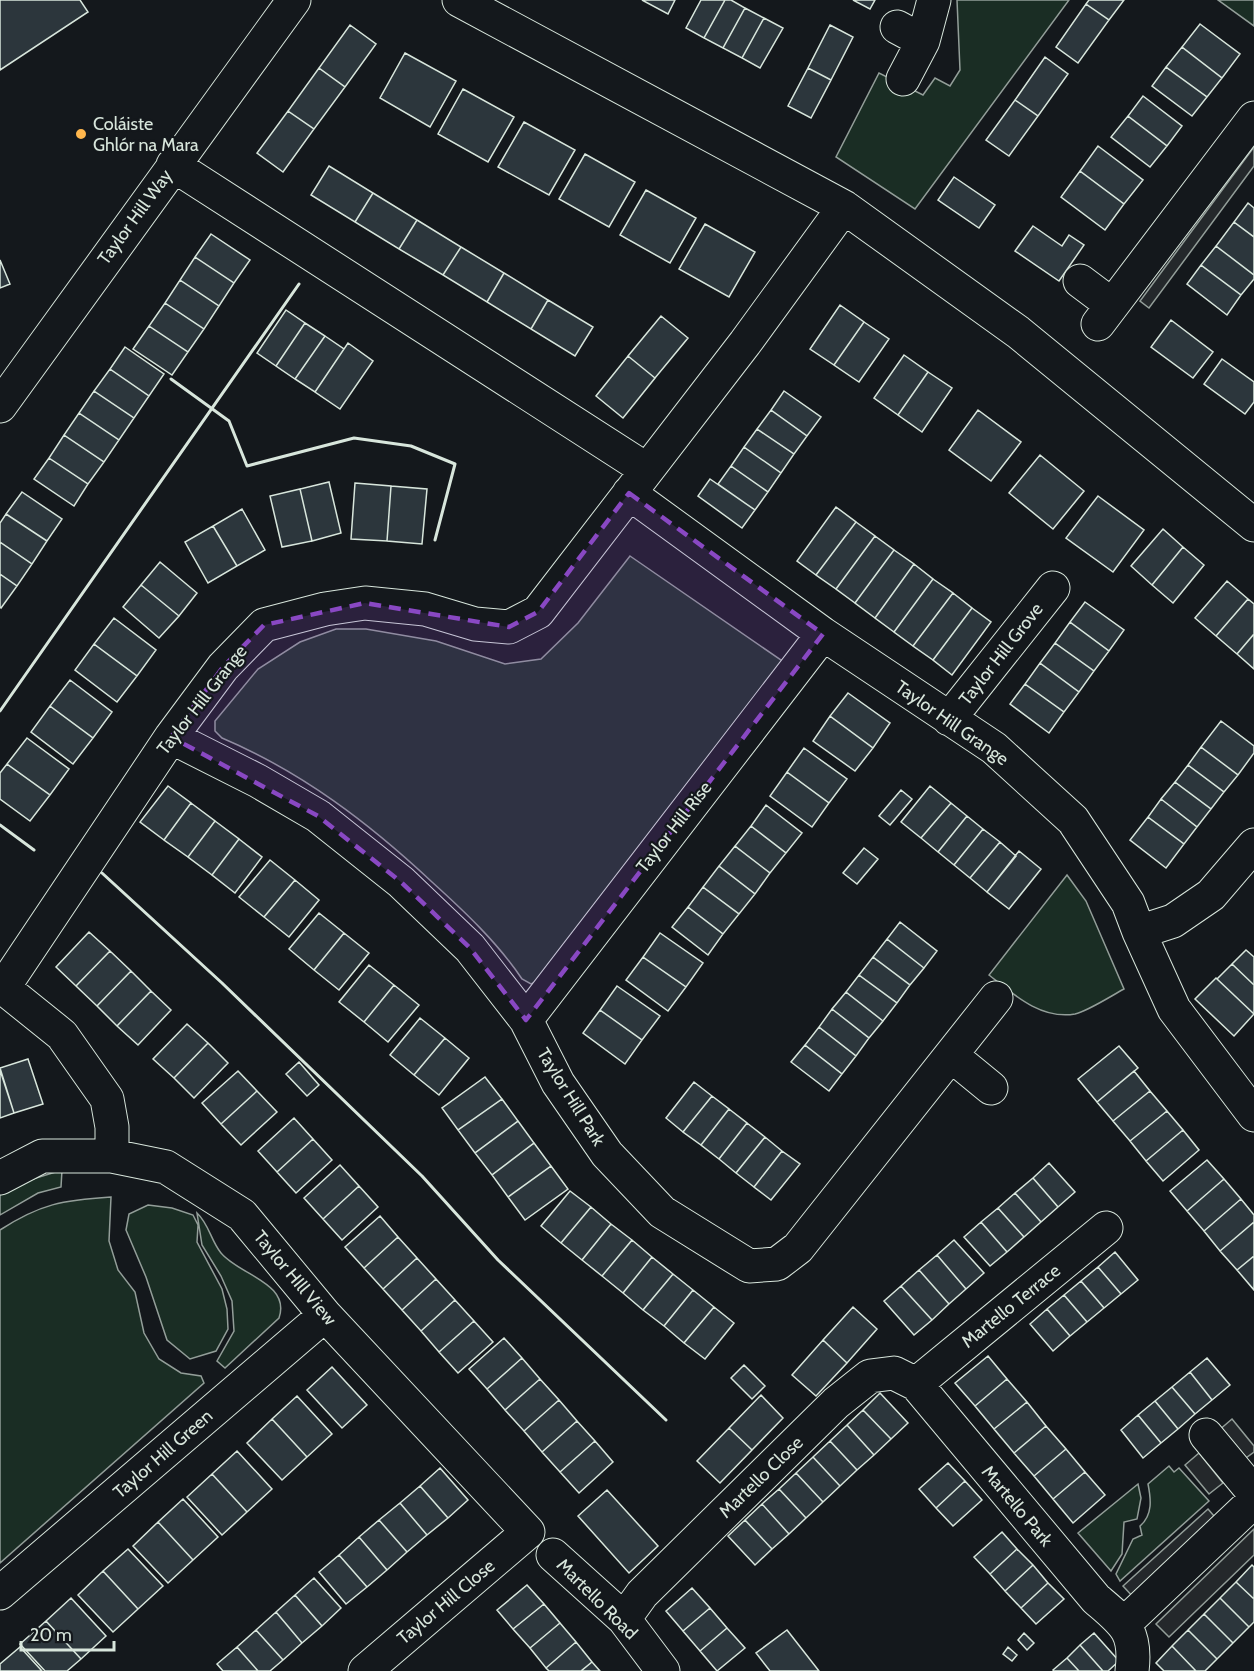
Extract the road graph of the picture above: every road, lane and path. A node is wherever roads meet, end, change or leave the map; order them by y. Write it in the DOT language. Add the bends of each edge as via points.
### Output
graph roads {
  1 [pos="294,0"];
  2 [pos="459,0"];
  3 [pos="934,0"];
  4 [pos="903,79"];
  5 [pos="1254,118"];
  6 [pos="173,165"];
  7 [pos="844,207"];
  8 [pos="1080,281"];
  9 [pos="0,406"];
  10 [pos="638,482"];
  11 [pos="1254,525"];
  12 [pos="1053,588"];
  13 [pos="823,634"];
  14 [pos="949,719"];
  15 [pos="171,737"];
  16 [pos="1254,845"];
  17 [pos="1138,932"];
  18 [pos="2,986"];
  19 [pos="996,998"];
  20 [pos="526,1020"];
  21 [pos="952,1056"];
  22 [pos="991,1088"];
  23 [pos="1254,1116"];
  24 [pos="112,1156"];
  25 [pos="0,1178"];
  26 [pos="1106,1228"];
  27 [pos="325,1315"];
  28 [pos="916,1384"];
  29 [pos="1206,1435"];
  30 [pos="1254,1492"];
  31 [pos="1254,1501"];
  32 [pos="528,1532"];
  33 [pos="553,1555"];
  34 [pos="0,1593"];
  35 [pos="624,1619"];
  36 [pos="1124,1624"];
  37 [pos="365,1671"];
  38 [pos="663,1671"];
  39 [pos="1132,1671"];
  1 -- 6 [label="street, Taylor Hill Way"];
  2 -- 7 [label="street"];
  3 -- 4 [label="street" via="910,34"];
  5 -- 8 [label="street" via="1105,315"];
  6 -- 9 [label="street, Taylor Hill Way"];
  6 -- 10 [label="street"];
  7 -- 10 [label="street, Taylor Hill Grange"];
  7 -- 11 [label="street" via="1018,332"];
  10 -- 13 [label="street, Taylor Hill Grange"];
  10 -- 15 [label="street, Taylor Hill Grange" via="538,612 509,627 475,624 425,609 365,603 264,625 224,667"];
  12 -- 14 [label="street, Taylor Hill Grove"];
  13 -- 14 [label="street, Taylor Hill Grange"];
  13 -- 20 [label="street, Taylor Hill Rise"];
  14 -- 17 [label="street, Taylor Hill Grange" via="994,748 1073,820 1128,903"];
  15 -- 18 [label="street, Taylor Hill Grange"];
  15 -- 20 [label="street, Taylor Hill Park" via="318,816 401,882 470,948"];
  16 -- 17 [label="street" via="1211,895 1173,921"];
  17 -- 23 [label="street, Taylor Hill Grange" via="1174,1009"];
  18 -- 24 [label="street" via="62,1035 107,1099"];
  19 -- 21 [label="street, Taylor Hill Park"];
  20 -- 21 [label="street, Taylor Hill Park" via="558,1083 607,1154 662,1212 749,1266 777,1264 798,1248"];
  21 -- 22 [label="street"];
  24 -- 25 [label="street, Taylor HIll View" via="42,1156"];
  24 -- 27 [label="street, Taylor HIll View" via="166,1167 242,1215"];
  26 -- 28 [label="street, Martello Terrace"];
  27 -- 32 [label="street, Taylor HIll View"];
  27 -- 34 [label="street, Taylor Hill Green"];
  28 -- 35 [label="street, Martello Close" via="894,1373 870,1376 836,1403 642,1594"];
  28 -- 36 [label="street, Martello Park" via="1096,1599"];
  29 -- 30 [label="street"];
  31 -- 36 [label="street"];
  32 -- 37 [label="street, Taylor Hill Close"];
  33 -- 35 [label="street, Martello Road"];
  35 -- 38 [label="street, Martello Road"];
  36 -- 39 [label="street" via="1132,1638"];
}
